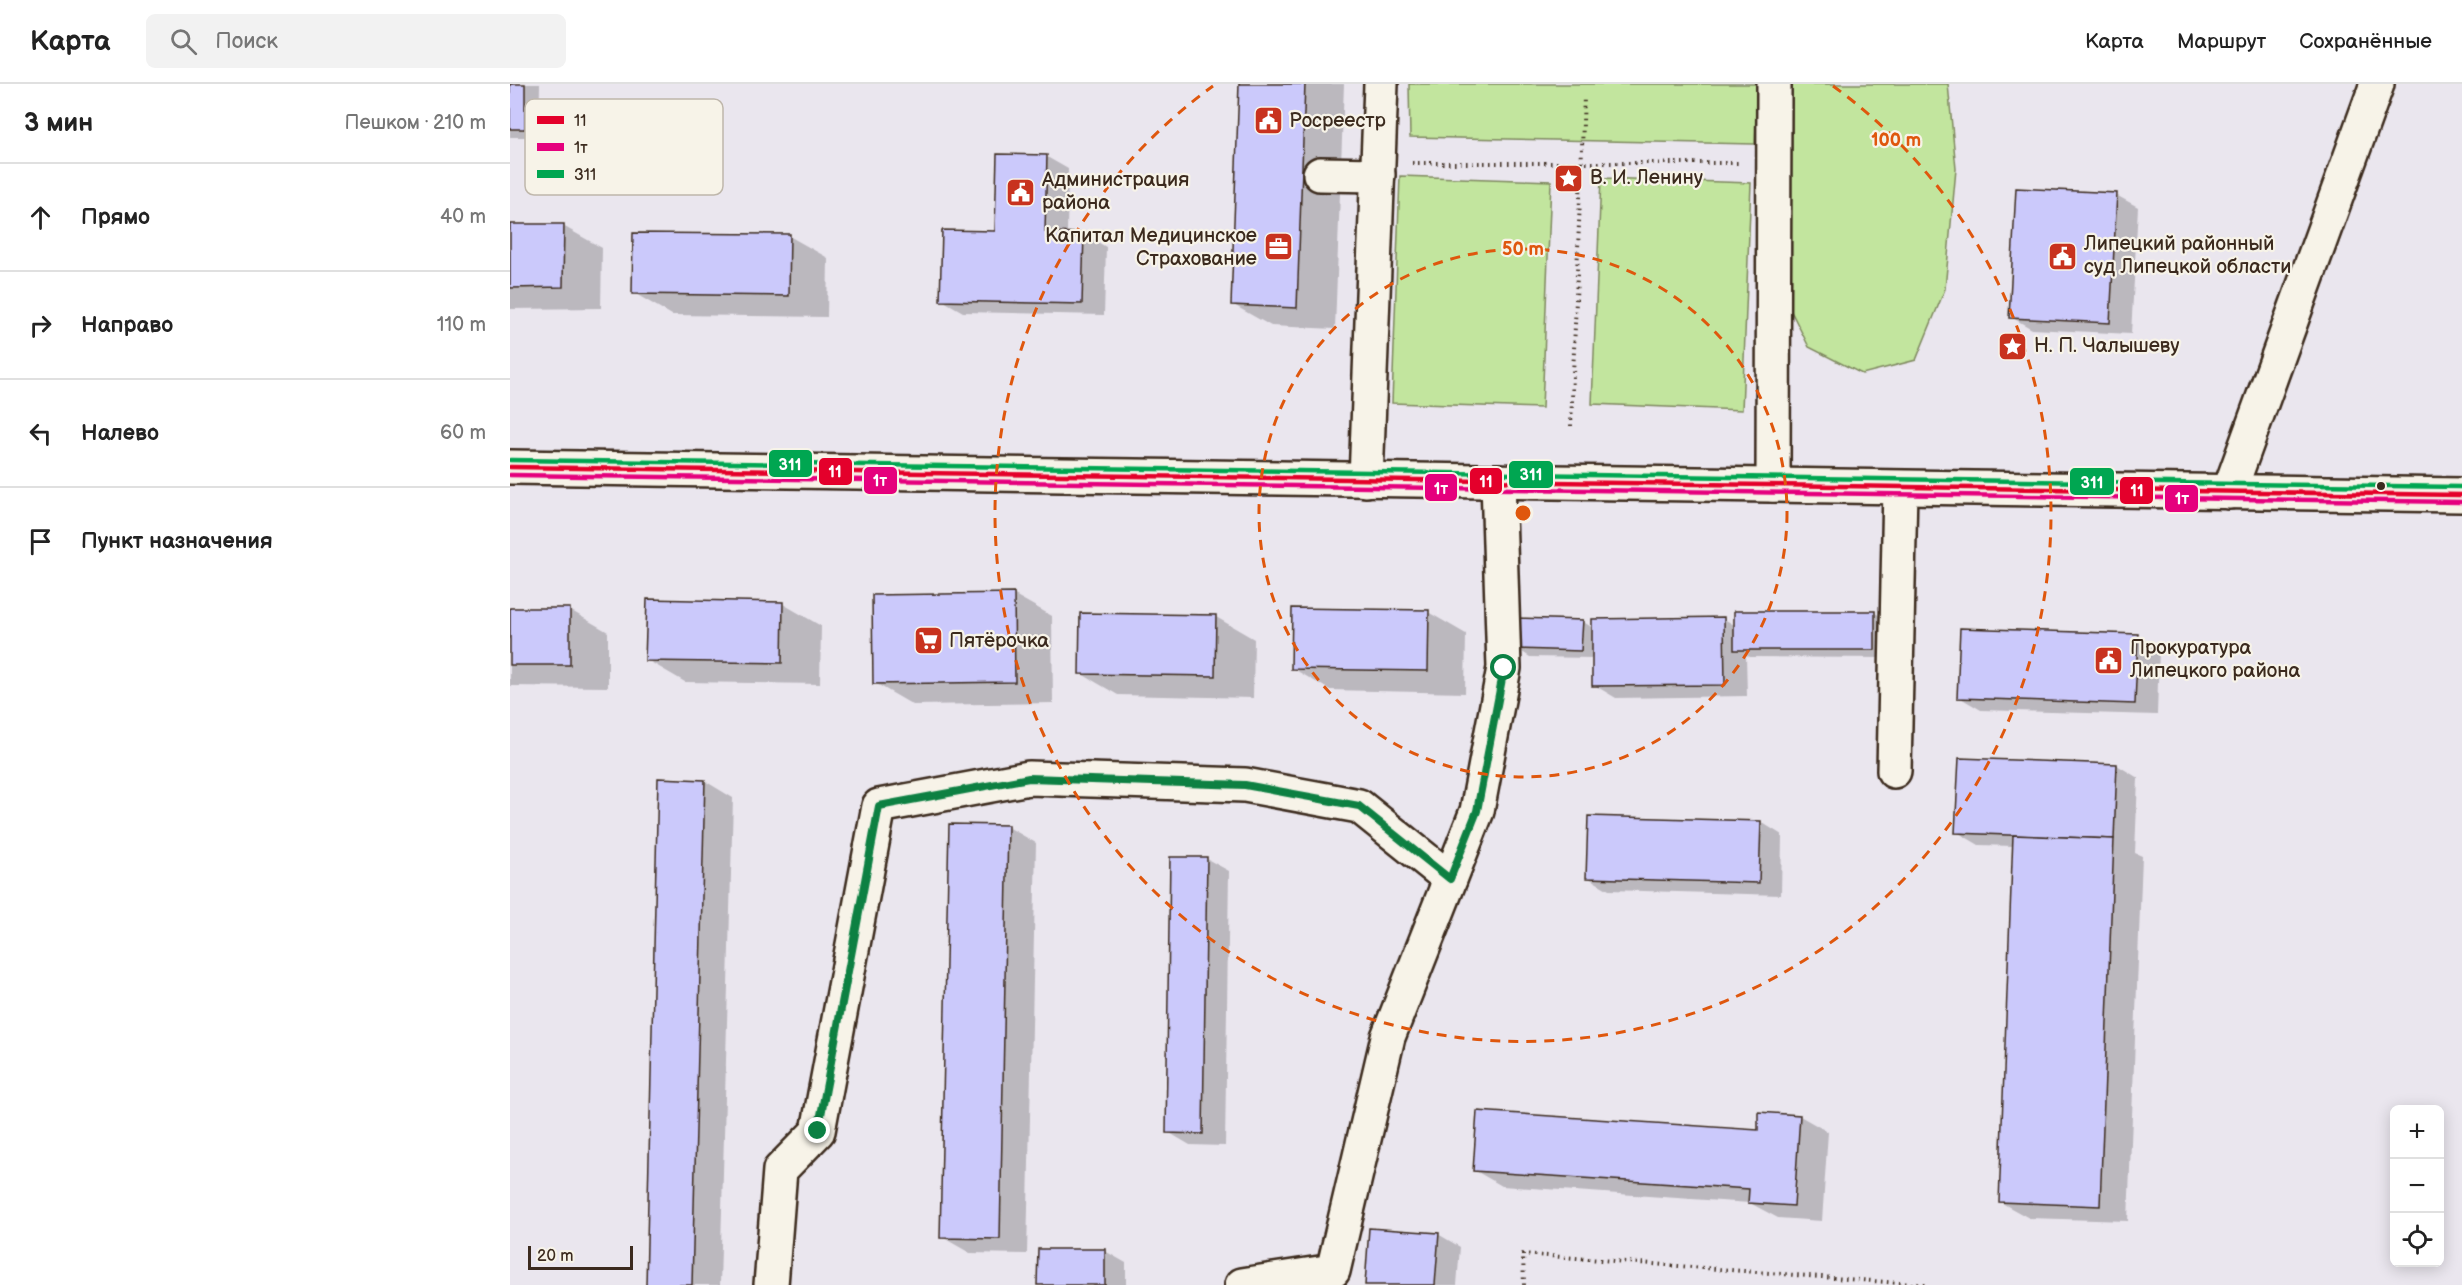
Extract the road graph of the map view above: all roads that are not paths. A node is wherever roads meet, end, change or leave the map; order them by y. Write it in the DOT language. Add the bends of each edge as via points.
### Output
graph roads {
  1 [pos="1381,84"];
  2 [pos="1774,84"];
  3 [pos="2378,84"];
  4 [pos="1320,174"];
  5 [pos="1378,175"];
  6 [pos="510,467"];
  7 [pos="1366,480"];
  8 [pos="1498,481"];
  9 [pos="1773,485"];
  10 [pos="1899,488"];
  11 [pos="2229,492"];
  12 [pos="2462,495"];
  13 [pos="1894,771"];
  14 [pos="1450,879"];
  15 [pos="1332,1278"];
  16 [pos="771,1285"];
  17 [pos="1242,1285"];
  1 -- 5 [label="street"];
  2 -- 9 [label="street"];
  3 -- 11 [label="street"];
  4 -- 5 [label="street"];
  5 -- 7 [label="street"];
  6 -- 7 [label="street"];
  7 -- 8 [label="street"];
  8 -- 9 [label="street"];
  8 -- 14 [label="street" via="1504,668 1477,811"];
  9 -- 10 [label="street"];
  10 -- 11 [label="street"];
  10 -- 13 [label="street"];
  11 -- 12 [label="street"];
  14 -- 15 [label="street" via="1388,1037"];
  14 -- 16 [label="street" via="1359,806 1245,785 1029,778 879,806 818,1131 780,1170"];
  15 -- 17 [label="street"];
}
